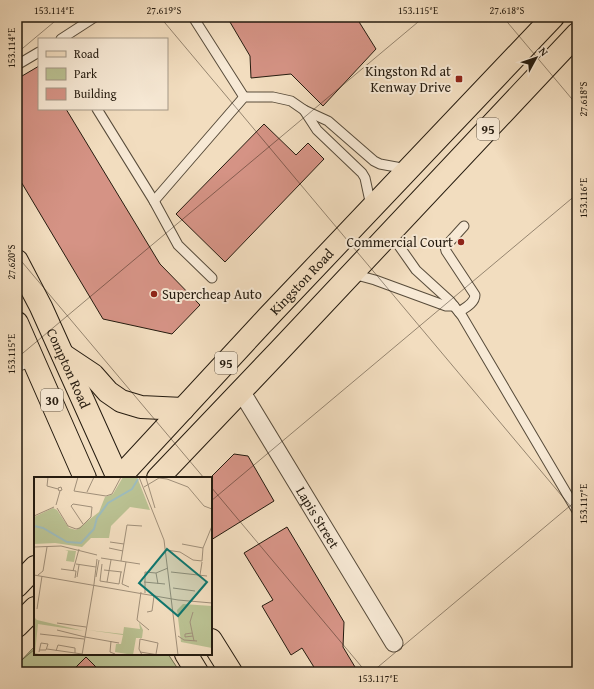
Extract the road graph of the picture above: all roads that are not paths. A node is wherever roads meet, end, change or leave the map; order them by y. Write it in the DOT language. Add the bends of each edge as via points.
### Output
graph roads {
  1 [pos="94,17"];
  2 [pos="193,17"];
  3 [pos="553,17"];
  4 [pos="577,34"];
  5 [pos="62,38"];
  6 [pos="38,53"];
  7 [pos="17,65"];
  8 [pos="244,97"];
  9 [pos="99,110"];
  10 [pos="304,110"];
  11 [pos="408,169"];
  12 [pos="154,200"];
  13 [pos="372,208"];
  14 [pos="464,226"];
  15 [pos="390,233"];
  16 [pos="17,260"];
  17 [pos="352,274"];
  18 [pos="212,278"];
  19 [pos="456,309"];
  20 [pos="17,323"];
  21 [pos="63,355"];
  22 [pos="26,364"];
  23 [pos="241,391"];
  24 [pos="183,409"];
  25 [pos="173,470"];
  26 [pos="84,477"];
  27 [pos="118,477"];
  28 [pos="119,477"];
  29 [pos="160,477"];
  30 [pos="577,511"];
  31 [pos="34,568"];
  32 [pos="17,586"];
  33 [pos="34,609"];
  34 [pos="17,626"];
  35 [pos="212,642"];
  36 [pos="394,644"];
  37 [pos="187,655"];
  38 [pos="197,672"];
  39 [pos="231,672"];
  1 -- 5 [label="lane"];
  2 -- 8 [label="lane"];
  3 -- 11 [label="main road, Kingston Road / 95"];
  4 -- 15 [label="main road, 95"];
  6 -- 7 [label="lane"];
  8 -- 10 [label="lane" via="284,98"];
  8 -- 12 [label="lane"];
  9 -- 12 [label="lane"];
  10 -- 11 [label="lane" via="328,120 374,161"];
  10 -- 13 [label="lane" via="318,130 362,173"];
  11 -- 13 [label="main road, Kingston Road / 95"];
  12 -- 18 [label="lane" via="178,245"];
  13 -- 24 [label="main road, Kingston Road / 95"];
  14 -- 19 [label="lane" via="445,247 475,299 472,303"];
  15 -- 17 [label="main road, 95"];
  15 -- 19 [label="lane" via="416,270"];
  16 -- 21 [label="main road, Compton Road / 30"];
  17 -- 19 [label="lane"];
  17 -- 23 [label="main road, 95"];
  19 -- 30 [label="lane"];
  20 -- 22 [label="main road, Compton Road / 30"];
  21 -- 24 [label="main road" via="93,375 108,392 121,401 141,407"];
  21 -- 27 [label="main road, Compton Road / 30"];
  22 -- 26 [label="main road, Compton Road / 30"];
  23 -- 25 [label="main road, 95"];
  23 -- 36 [label="street, Lapis Street"];
  24 -- 28 [label="main road, Kingston Road / 95"];
  25 -- 29 [label="main road, 95"];
  31 -- 32 [label="main road"];
  33 -- 34 [label="main road"];
  35 -- 39 [label="main road"];
  37 -- 38 [label="main road"];
}
